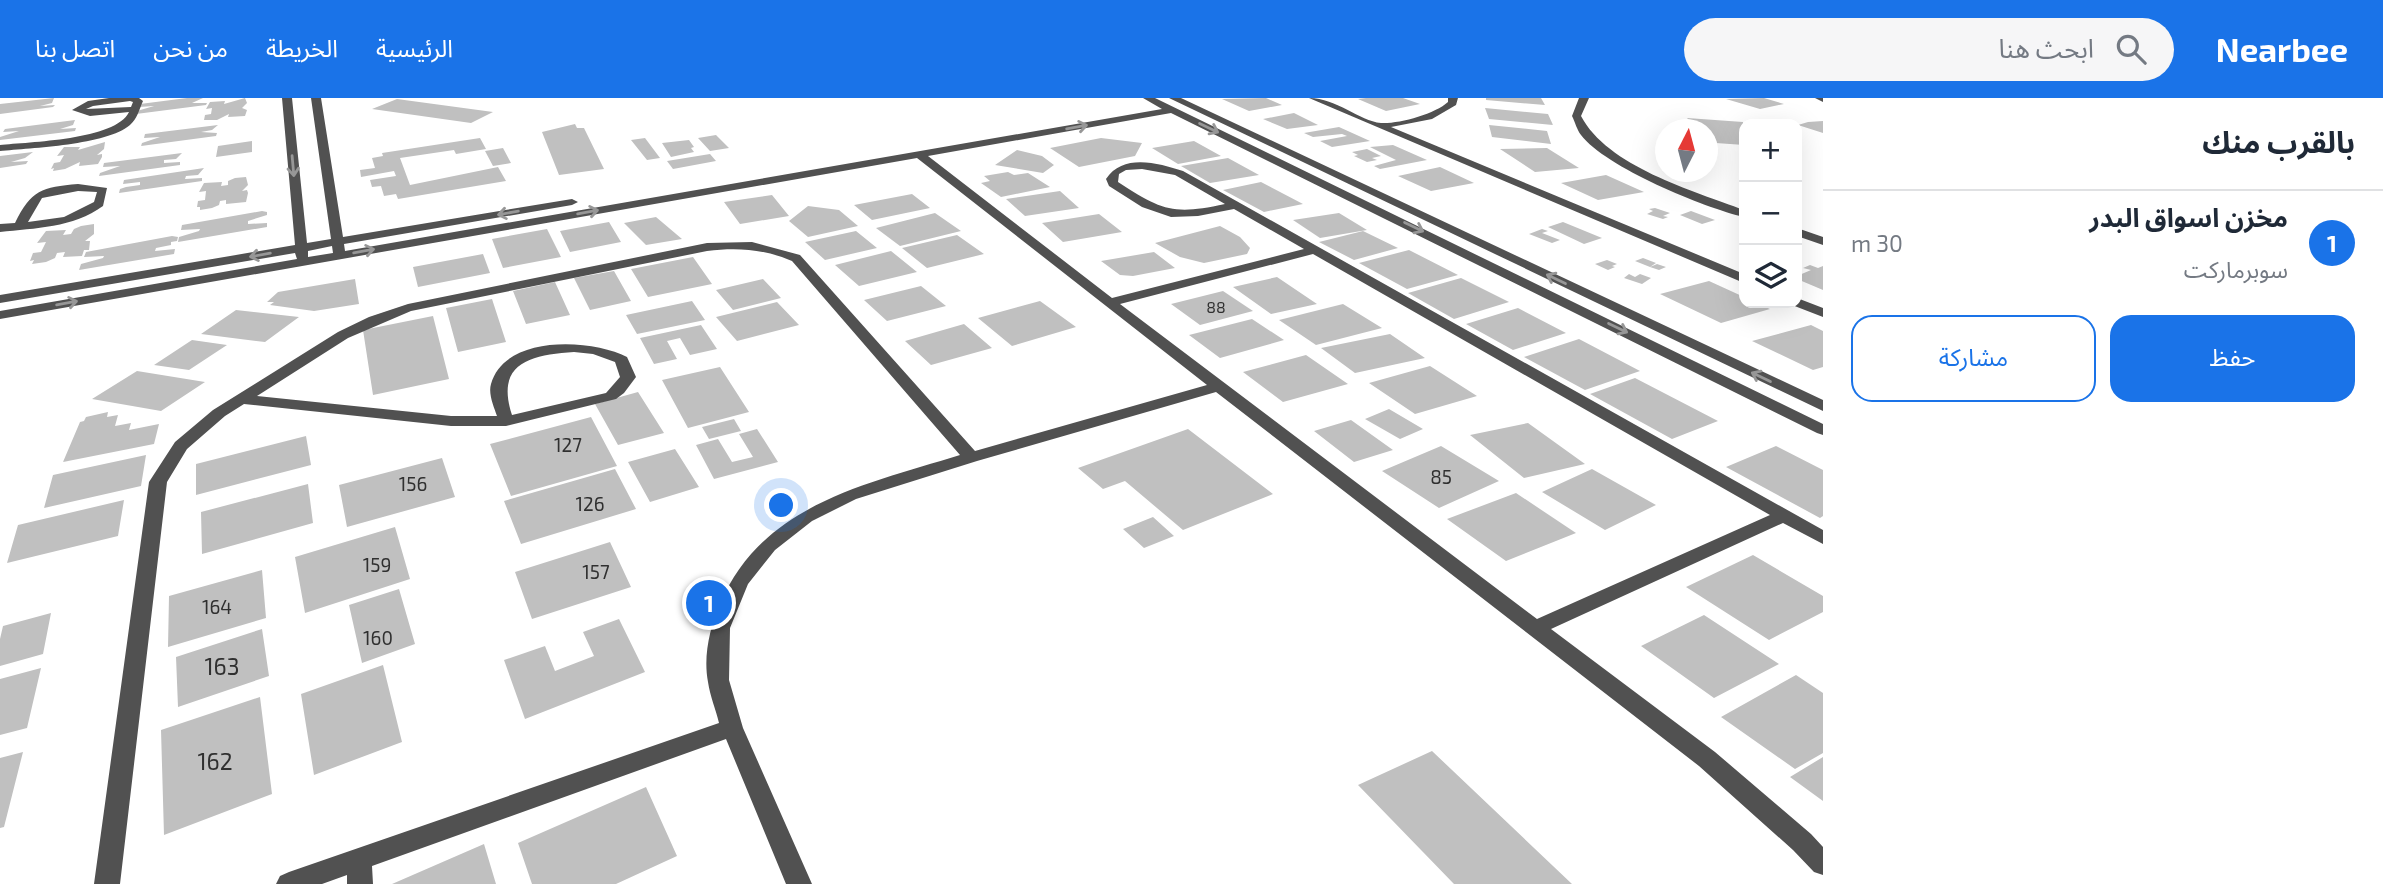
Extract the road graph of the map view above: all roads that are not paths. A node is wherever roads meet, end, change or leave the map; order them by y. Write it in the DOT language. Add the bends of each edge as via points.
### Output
graph roads {
  1 [pos="287,98"];
  2 [pos="316,98"];
  3 [pos="1314,98"];
  4 [pos="1453,98"];
  5 [pos="1584,98"];
  6 [pos="1151,100"];
  7 [pos="132,102"];
  8 [pos="1173,104"];
  9 [pos="1379,126"];
  10 [pos="0,148"];
  11 [pos="919,154"];
  12 [pos="1309,162"];
  13 [pos="1289,166"];
  14 [pos="1236,205"];
  15 [pos="1739,212"];
  16 [pos="20,225"];
  17 [pos="0,228"];
  18 [pos="1802,235"];
  19 [pos="1823,241"];
  20 [pos="338,242"];
  21 [pos="301,248"];
  22 [pos="1315,250"];
  23 [pos="340,255"];
  24 [pos="302,262"];
  25 [pos="1739,277"];
  26 [pos="1,302"];
  27 [pos="1110,302"];
  28 [pos="1802,304"];
  29 [pos="1823,313"];
  30 [pos="0,315"];
  31 [pos="1218,387"];
  32 [pos="241,399"];
  33 [pos="1823,406"];
  34 [pos="506,421"];
  35 [pos="1823,430"];
  36 [pos="971,457"];
  37 [pos="1784,516"];
  38 [pos="1823,538"];
  39 [pos="1535,628"];
  40 [pos="732,729"];
  41 [pos="1823,864"];
  42 [pos="360,872"];
  43 [pos="107,884"];
  44 [pos="289,884"];
  45 [pos="799,884"];
  1 -- 21 [label="street, one-way"];
  2 -- 20 [label="street"];
  3 -- 9 [label="street"];
  4 -- 9 [label="street" via="1448,109 1439,113"];
  5 -- 15 [label="street" via="1576,110 1577,120 1594,143 1613,157"];
  6 -- 8 [label="street"];
  6 -- 20 [label="street, one-way"];
  7 -- 10 [label="street" via="127,124 104,133"];
  11 -- 8 [label="street, one-way"];
  8 -- 12 [label="street"];
  8 -- 13 [label="street, one-way"];
  9 -- 25 [label="street"];
  23 -- 11 [label="street, one-way"];
  11 -- 27 [label="street"];
  12 -- 13 [label="street"];
  33 -- 12 [label="street, one-way"];
  13 -- 35 [label="street, one-way"];
  14 -- 14 [label="street" via="1169,169 1125,168 1111,179 1164,214 1190,215"];
  14 -- 22 [label="street"];
  16 -- 16 [label="street" via="90,211 99,204 103,190 82,187 41,195 33,200"];
  16 -- 17 [label="street"];
  18 -- 19 [label="street"];
  20 -- 21 [label="street"];
  20 -- 23 [label="street"];
  21 -- 24 [label="street"];
  21 -- 26 [label="street, one-way"];
  22 -- 27 [label="street"];
  22 -- 37 [label="street"];
  23 -- 24 [label="street"];
  30 -- 24 [label="street, one-way"];
  27 -- 31 [label="street"];
  28 -- 29 [label="street"];
  31 -- 36 [label="street"];
  31 -- 39 [label="street"];
  32 -- 34 [label="street" via="450,422"];
  32 -- 36 [label="street" via="343,335 408,308 707,247 753,246 796,258"];
  32 -- 43 [label="street" via="181,446 158,482"];
  34 -- 34 [label="street" via="499,381 517,362 567,347 600,349 622,360 628,377 611,396"];
  36 -- 40 [label="street" via="850,495 806,517 768,546 739,582 720,628 718,680"];
  37 -- 38 [label="street"];
  37 -- 39 [label="street"];
  39 -- 41 [label="street" via="1707,759"];
  40 -- 42 [label="street"];
  40 -- 45 [label="street"];
  42 -- 44 [label="street"];
}
